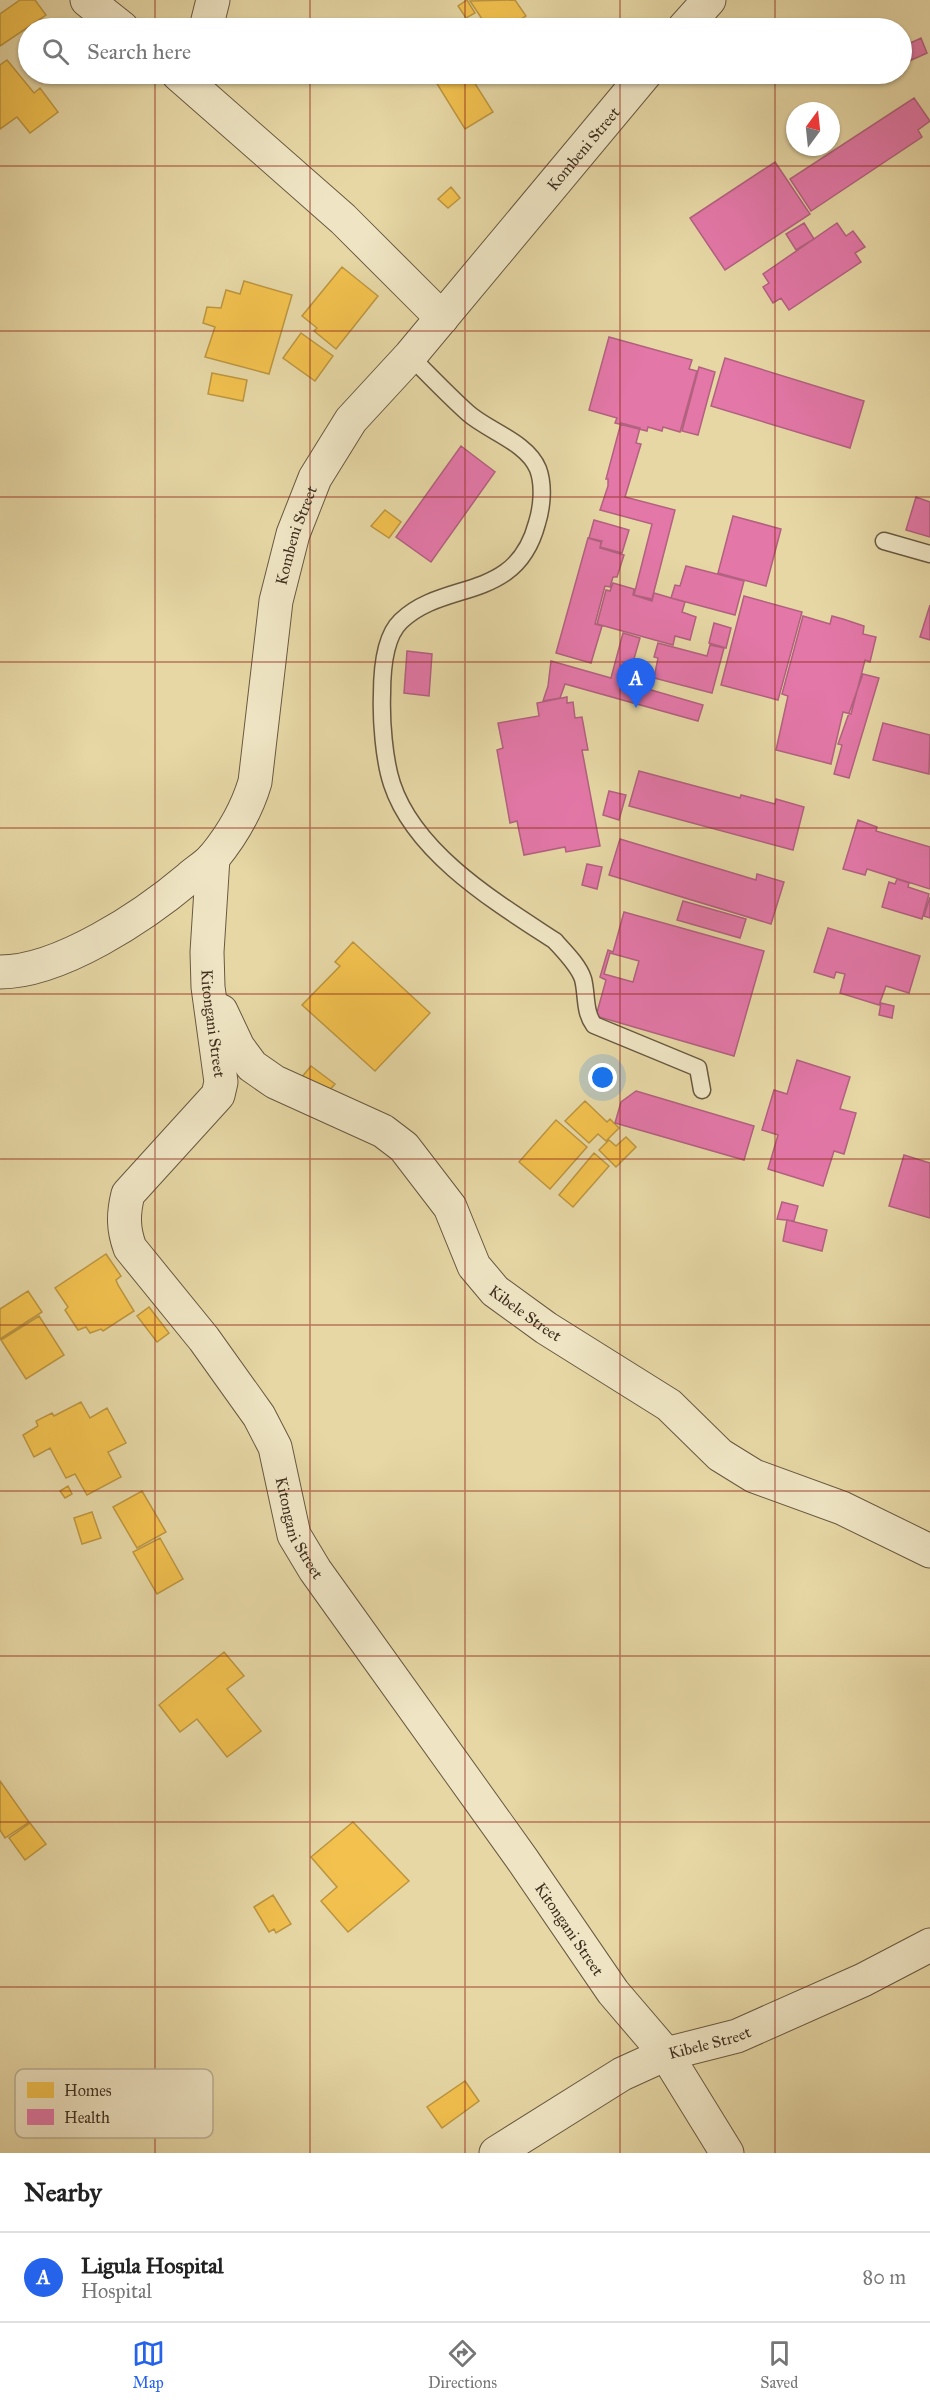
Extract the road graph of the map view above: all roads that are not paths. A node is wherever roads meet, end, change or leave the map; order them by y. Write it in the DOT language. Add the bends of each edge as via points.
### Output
graph roads {
  1 [pos="87,0"];
  2 [pos="213,0"];
  3 [pos="709,0"];
  4 [pos="110,18"];
  5 [pos="208,18"];
  6 [pos="693,18"];
  7 [pos="197,84"];
  8 [pos="637,84"];
  9 [pos="442,318"];
  10 [pos="410,356"];
  11 [pos="884,541"];
  12 [pos="930,554"];
  13 [pos="213,858"];
  14 [pos="0,972"];
  15 [pos="208,987"];
  16 [pos="702,1090"];
  17 [pos="930,1551"];
  18 [pos="930,1945"];
  19 [pos="666,2054"];
  20 [pos="496,2153"];
  21 [pos="727,2153"];
  1 -- 4 [label="street"];
  2 -- 5 [label="street"];
  3 -- 6 [label="street"];
  7 -- 9 [label="street" via="344,219"];
  8 -- 9 [label="street, Kombeni Street"];
  9 -- 10 [label="street, Kombeni Street"];
  10 -- 13 [label="street, Kombeni Street" via="351,420 315,478 293,534 276,601 255,782 249,802"];
  10 -- 16 [label="lane" via="469,414 524,453 538,468 542,488 533,539 520,558 494,581 421,607 400,621 391,635 382,680 381,712 392,783 409,820 466,882 555,941 567,954 582,978 594,1025 698,1068"];
  11 -- 12 [label="lane"];
  13 -- 14 [label="street, Kombeni Street" via="158,904 116,931 36,966"];
  13 -- 15 [label="street, Kitongani Street"];
  15 -- 17 [label="street, Kibele Street" via="252,1066 275,1082 383,1131 404,1147 450,1207 474,1266 495,1291 669,1405 720,1455 754,1476 842,1508"];
  15 -- 19 [label="street, Kitongani Street" via="222,1082 218,1095 128,1194 123,1212 124,1233 130,1248 204,1339 259,1416 275,1447 294,1535 315,1570 613,1992"];
  18 -- 19 [label="street, Kibele Street" via="737,2036"];
  19 -- 20 [label="street, Kibele Street" via="582,2098"];
  19 -- 21 [label="street, Kitongani Street"];
}
